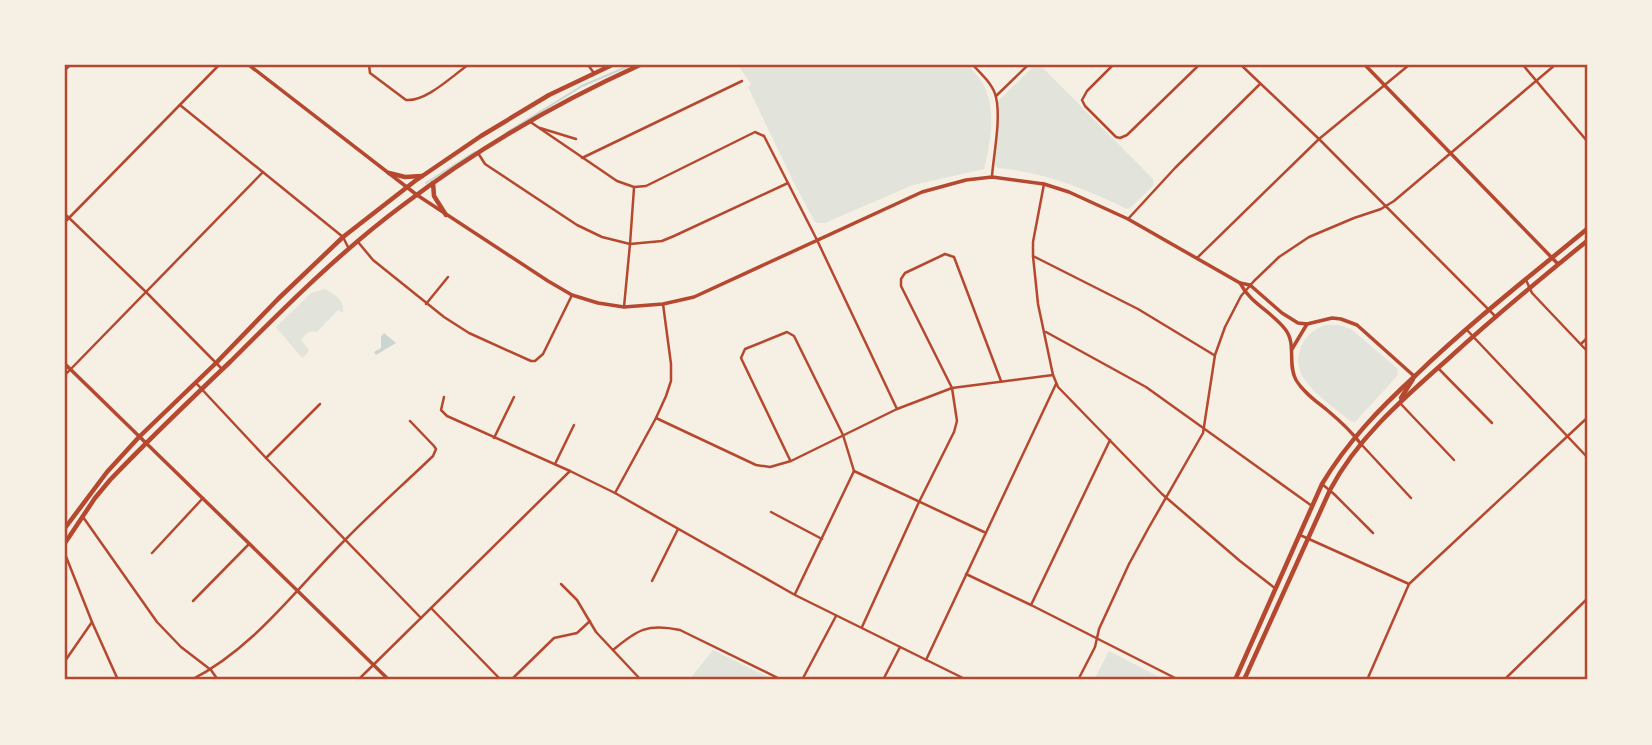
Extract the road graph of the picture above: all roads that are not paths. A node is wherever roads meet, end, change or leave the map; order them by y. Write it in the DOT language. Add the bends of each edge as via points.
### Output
graph roads {
  1 [pos="70,65"];
  2 [pos="219,65"];
  3 [pos="249,65"];
  4 [pos="262,65"];
  5 [pos="369,65"];
  6 [pos="468,65"];
  7 [pos="588,65"];
  8 [pos="612,65"];
  9 [pos="640,65"];
  10 [pos="973,65"];
  11 [pos="1028,65"];
  12 [pos="1113,65"];
  13 [pos="1199,65"];
  14 [pos="1241,65"];
  15 [pos="1364,65"];
  16 [pos="1409,65"];
  17 [pos="1523,65"];
  18 [pos="1555,65"];
  19 [pos="255,69"];
  20 [pos="65,70"];
  21 [pos="594,73"];
  22 [pos="743,81"];
  23 [pos="1537,81"];
  24 [pos="1261,83"];
  25 [pos="1384,85"];
  26 [pos="996,96"];
  27 [pos="180,106"];
  28 [pos="529,121"];
  29 [pos="537,127"];
  30 [pos="576,139"];
  31 [pos="1319,139"];
  32 [pos="1587,141"];
  33 [pos="478,153"];
  34 [pos="1451,154"];
  35 [pos="582,158"];
  36 [pos="263,172"];
  37 [pos="389,173"];
  38 [pos="423,176"];
  39 [pos="992,177"];
  40 [pos="433,183"];
  41 [pos="788,183"];
  42 [pos="1044,184"];
  43 [pos="408,187"];
  44 [pos="634,187"];
  45 [pos="417,195"];
  46 [pos="1386,206"];
  47 [pos="65,214"];
  48 [pos="446,215"];
  49 [pos="69,218"];
  50 [pos="1128,219"];
  51 [pos="65,222"];
  52 [pos="1587,229"];
  53 [pos="343,237"];
  54 [pos="817,240"];
  55 [pos="1587,241"];
  56 [pos="358,242"];
  57 [pos="630,244"];
  58 [pos="349,249"];
  59 [pos="1033,256"];
  60 [pos="1197,258"];
  61 [pos="1553,258"];
  62 [pos="1559,264"];
  63 [pos="448,277"];
  64 [pos="1525,279"];
  65 [pos="1240,283"];
  66 [pos="1250,285"];
  67 [pos="1530,288"];
  68 [pos="146,292"];
  69 [pos="1245,292"];
  70 [pos="572,295"];
  71 [pos="426,304"];
  72 [pos="663,304"];
  73 [pos="624,307"];
  74 [pos="1489,310"];
  75 [pos="1496,317"];
  76 [pos="1307,324"];
  77 [pos="1466,329"];
  78 [pos="1045,332"];
  79 [pos="1473,336"];
  80 [pos="1587,338"];
  81 [pos="1581,344"];
  82 [pos="1292,350"];
  83 [pos="1587,351"];
  84 [pos="1215,355"];
  85 [pos="216,363"];
  86 [pos="65,364"];
  87 [pos="1438,368"];
  88 [pos="70,369"];
  89 [pos="222,369"];
  90 [pos="65,375"];
  91 [pos="1053,375"];
  92 [pos="1415,376"];
  93 [pos="1001,381"];
  94 [pos="196,383"];
  95 [pos="1056,384"];
  96 [pos="952,388"];
  97 [pos="202,389"];
  98 [pos="444,397"];
  99 [pos="514,397"];
  100 [pos="1399,402"];
  101 [pos="320,404"];
  102 [pos="897,409"];
  103 [pos="656,418"];
  104 [pos="1587,418"];
  105 [pos="410,421"];
  106 [pos="1492,423"];
  107 [pos="574,425"];
  108 [pos="1205,429"];
  109 [pos="843,435"];
  110 [pos="1355,436"];
  111 [pos="1567,436"];
  112 [pos="139,438"];
  113 [pos="494,438"];
  114 [pos="1110,440"];
  115 [pos="145,443"];
  116 [pos="1361,444"];
  117 [pos="266,457"];
  118 [pos="1587,457"];
  119 [pos="1454,460"];
  120 [pos="791,461"];
  121 [pos="555,464"];
  122 [pos="570,471"];
  123 [pos="854,471"];
  124 [pos="1322,484"];
  125 [pos="1330,490"];
  126 [pos="615,493"];
  127 [pos="203,498"];
  128 [pos="1166,498"];
  129 [pos="1412,498"];
  130 [pos="919,502"];
  131 [pos="1312,506"];
  132 [pos="771,512"];
  133 [pos="82,516"];
  134 [pos="65,528"];
  135 [pos="678,529"];
  136 [pos="985,533"];
  137 [pos="1373,533"];
  138 [pos="1299,535"];
  139 [pos="822,539"];
  140 [pos="1308,539"];
  141 [pos="345,540"];
  142 [pos="65,543"];
  143 [pos="249,544"];
  144 [pos="152,553"];
  145 [pos="65,554"];
  146 [pos="966,574"];
  147 [pos="652,581"];
  148 [pos="561,584"];
  149 [pos="1409,584"];
  150 [pos="1276,589"];
  151 [pos="297,590"];
  152 [pos="794,595"];
  153 [pos="1587,599"];
  154 [pos="193,601"];
  155 [pos="1031,605"];
  156 [pos="431,608"];
  157 [pos="835,616"];
  158 [pos="421,618"];
  159 [pos="590,621"];
  160 [pos="92,622"];
  161 [pos="862,627"];
  162 [pos="1096,639"];
  163 [pos="900,647"];
  164 [pos="613,650"];
  165 [pos="926,660"];
  166 [pos="65,661"];
  167 [pos="373,665"];
  168 [pos="211,670"];
  169 [pos="118,680"];
  170 [pos="191,680"];
  171 [pos="218,680"];
  172 [pos="358,680"];
  173 [pos="389,680"];
  174 [pos="501,680"];
  175 [pos="511,680"];
  176 [pos="641,680"];
  177 [pos="782,680"];
  178 [pos="802,680"];
  179 [pos="883,680"];
  180 [pos="965,680"];
  181 [pos="1078,680"];
  182 [pos="1179,680"];
  183 [pos="1236,680"];
  184 [pos="1244,680"];
  185 [pos="1367,680"];
  186 [pos="1504,680"];
  1 -- 20 [label="street"];
  2 -- 27 [label="street"];
  3 -- 19 [label="street"];
  4 -- 19 [label="street"];
  5 -- 6 [label="street" via="370,73 406,100 422,97"];
  7 -- 21 [label="street"];
  8 -- 21 [label="main road"];
  9 -- 28 [label="main road"];
  10 -- 26 [label="street"];
  11 -- 26 [label="street"];
  12 -- 13 [label="street" via="1082,100 1122,138"];
  14 -- 24 [label="street"];
  15 -- 25 [label="street"];
  16 -- 25 [label="street"];
  17 -- 23 [label="street"];
  18 -- 23 [label="street"];
  19 -- 37 [label="street"];
  21 -- 38 [label="main road" via="549,94"];
  22 -- 35 [label="street"];
  23 -- 32 [label="street"];
  23 -- 34 [label="street"];
  24 -- 31 [label="street"];
  24 -- 50 [label="street"];
  25 -- 31 [label="street"];
  25 -- 34 [label="street"];
  26 -- 39 [label="street"];
  27 -- 36 [label="street"];
  27 -- 49 [label="street"];
  28 -- 29 [label="street"];
  28 -- 33 [label="main road"];
  29 -- 30 [label="street"];
  29 -- 35 [label="street"];
  31 -- 46 [label="street"];
  31 -- 60 [label="street"];
  33 -- 40 [label="main road"];
  33 -- 57 [label="street" via="485,163 577,225"];
  34 -- 46 [label="street"];
  34 -- 61 [label="street"];
  35 -- 44 [label="street"];
  36 -- 53 [label="street"];
  36 -- 68 [label="street"];
  37 -- 38 [label="main road"];
  37 -- 43 [label="street"];
  38 -- 43 [label="main road"];
  39 -- 42 [label="street"];
  39 -- 54 [label="street" via="922,192"];
  40 -- 45 [label="main road"];
  40 -- 48 [label="main road" via="434,196"];
  41 -- 44 [label="street" via="764,136 755,132 646,186"];
  41 -- 54 [label="street"];
  41 -- 57 [label="street" via="662,241"];
  42 -- 50 [label="street"];
  42 -- 59 [label="street"];
  43 -- 45 [label="street"];
  43 -- 53 [label="main road"];
  44 -- 57 [label="street"];
  45 -- 48 [label="street"];
  45 -- 56 [label="main road"];
  46 -- 66 [label="street" via="1309,237"];
  46 -- 74 [label="street"];
  47 -- 49 [label="street"];
  48 -- 70 [label="street"];
  49 -- 51 [label="street"];
  49 -- 68 [label="street"];
  50 -- 60 [label="street"];
  52 -- 61 [label="main road"];
  53 -- 58 [label="street"];
  53 -- 85 [label="main road"];
  54 -- 72 [label="street" via="704,293"];
  54 -- 102 [label="street"];
  55 -- 62 [label="main road"];
  56 -- 58 [label="main road"];
  56 -- 71 [label="street"];
  57 -- 73 [label="street"];
  58 -- 89 [label="main road"];
  59 -- 78 [label="street"];
  59 -- 84 [label="street" via="1139,309"];
  60 -- 65 [label="street"];
  61 -- 62 [label="street"];
  61 -- 64 [label="main road"];
  62 -- 67 [label="main road"];
  63 -- 71 [label="street"];
  64 -- 67 [label="street"];
  64 -- 74 [label="main road"];
  65 -- 66 [label="street"];
  65 -- 69 [label="street"];
  66 -- 69 [label="street"];
  66 -- 76 [label="street" via="1287,317"];
  67 -- 75 [label="main road"];
  67 -- 81 [label="street"];
  68 -- 85 [label="street"];
  68 -- 88 [label="street"];
  69 -- 82 [label="street" via="1284,327"];
  69 -- 84 [label="street"];
  70 -- 71 [label="street" via="543,354 535,361 469,332"];
  70 -- 73 [label="street"];
  72 -- 73 [label="street"];
  72 -- 103 [label="street" via="671,382"];
  74 -- 75 [label="street"];
  74 -- 77 [label="main road"];
  75 -- 79 [label="main road"];
  76 -- 82 [label="street"];
  76 -- 92 [label="street" via="1332,318 1351,322"];
  77 -- 79 [label="street"];
  77 -- 92 [label="main road"];
  78 -- 91 [label="street"];
  78 -- 108 [label="street" via="1133,379"];
  79 -- 87 [label="main road"];
  79 -- 111 [label="street"];
  80 -- 81 [label="street"];
  81 -- 83 [label="street"];
  82 -- 110 [label="street" via="1298,384"];
  84 -- 108 [label="street"];
  85 -- 89 [label="street"];
  85 -- 94 [label="main road"];
  86 -- 88 [label="street"];
  87 -- 100 [label="main road"];
  87 -- 106 [label="street"];
  88 -- 90 [label="street"];
  88 -- 112 [label="street"];
  89 -- 97 [label="main road"];
  91 -- 93 [label="street"];
  91 -- 95 [label="street"];
  92 -- 100 [label="main road"];
  92 -- 110 [label="main road"];
  93 -- 96 [label="street"];
  93 -- 96 [label="street" via="955,260 946,254 905,273 901,286"];
  94 -- 97 [label="street"];
  94 -- 112 [label="main road"];
  95 -- 114 [label="street"];
  95 -- 136 [label="street"];
  96 -- 102 [label="street"];
  96 -- 130 [label="street" via="956,427"];
  97 -- 115 [label="main road"];
  97 -- 117 [label="street"];
  98 -- 113 [label="street" via="441,410 447,416"];
  99 -- 113 [label="street"];
  100 -- 116 [label="main road"];
  100 -- 119 [label="street"];
  101 -- 117 [label="street"];
  102 -- 109 [label="street"];
  103 -- 120 [label="street" via="756,465 770,467"];
  103 -- 126 [label="street"];
  104 -- 111 [label="street"];
  105 -- 141 [label="street" via="436,449 433,456"];
  107 -- 121 [label="street"];
  108 -- 128 [label="street"];
  108 -- 131 [label="street"];
  109 -- 120 [label="street"];
  109 -- 120 [label="street" via="792,334 744,349 741,361"];
  109 -- 123 [label="street"];
  110 -- 116 [label="street"];
  110 -- 124 [label="main road"];
  111 -- 118 [label="street"];
  111 -- 149 [label="street"];
  112 -- 115 [label="street"];
  112 -- 134 [label="main road"];
  113 -- 121 [label="street"];
  114 -- 128 [label="street"];
  114 -- 155 [label="street"];
  115 -- 127 [label="street"];
  115 -- 133 [label="main road"];
  116 -- 125 [label="main road"];
  116 -- 129 [label="street"];
  117 -- 141 [label="street"];
  121 -- 122 [label="street"];
  122 -- 126 [label="street"];
  122 -- 156 [label="street"];
  123 -- 130 [label="street"];
  123 -- 139 [label="street"];
  124 -- 125 [label="street"];
  124 -- 131 [label="main road"];
  125 -- 137 [label="street"];
  125 -- 140 [label="main road"];
  126 -- 135 [label="street"];
  127 -- 143 [label="street"];
  127 -- 144 [label="street"];
  128 -- 150 [label="street"];
  128 -- 162 [label="street" via="1129,564"];
  130 -- 136 [label="street"];
  130 -- 161 [label="street"];
  131 -- 138 [label="main road"];
  132 -- 139 [label="street"];
  133 -- 142 [label="main road"];
  133 -- 168 [label="street" via="157,622"];
  135 -- 147 [label="street"];
  135 -- 152 [label="street"];
  136 -- 146 [label="street"];
  138 -- 140 [label="street"];
  138 -- 150 [label="main road"];
  139 -- 152 [label="street"];
  140 -- 149 [label="street"];
  140 -- 184 [label="main road"];
  141 -- 151 [label="street"];
  141 -- 158 [label="street"];
  143 -- 151 [label="street"];
  143 -- 154 [label="street"];
  145 -- 160 [label="street"];
  146 -- 155 [label="street"];
  146 -- 165 [label="street"];
  148 -- 159 [label="street"];
  149 -- 185 [label="street"];
  150 -- 183 [label="main road"];
  151 -- 167 [label="street"];
  151 -- 168 [label="street" via="255,634"];
  152 -- 157 [label="street"];
  153 -- 186 [label="street"];
  155 -- 162 [label="street"];
  156 -- 158 [label="street"];
  156 -- 174 [label="street"];
  157 -- 161 [label="street"];
  157 -- 178 [label="street"];
  158 -- 167 [label="street"];
  159 -- 164 [label="street"];
  159 -- 175 [label="street" via="577,633 554,638"];
  160 -- 166 [label="street"];
  160 -- 169 [label="street"];
  161 -- 163 [label="street"];
  162 -- 181 [label="street"];
  162 -- 182 [label="street"];
  163 -- 165 [label="street"];
  163 -- 179 [label="street"];
  164 -- 176 [label="street"];
  164 -- 177 [label="street" via="640,630 669,628"];
  165 -- 180 [label="street"];
  167 -- 172 [label="street"];
  167 -- 173 [label="street"];
  168 -- 170 [label="street"];
  168 -- 171 [label="street"];
}
